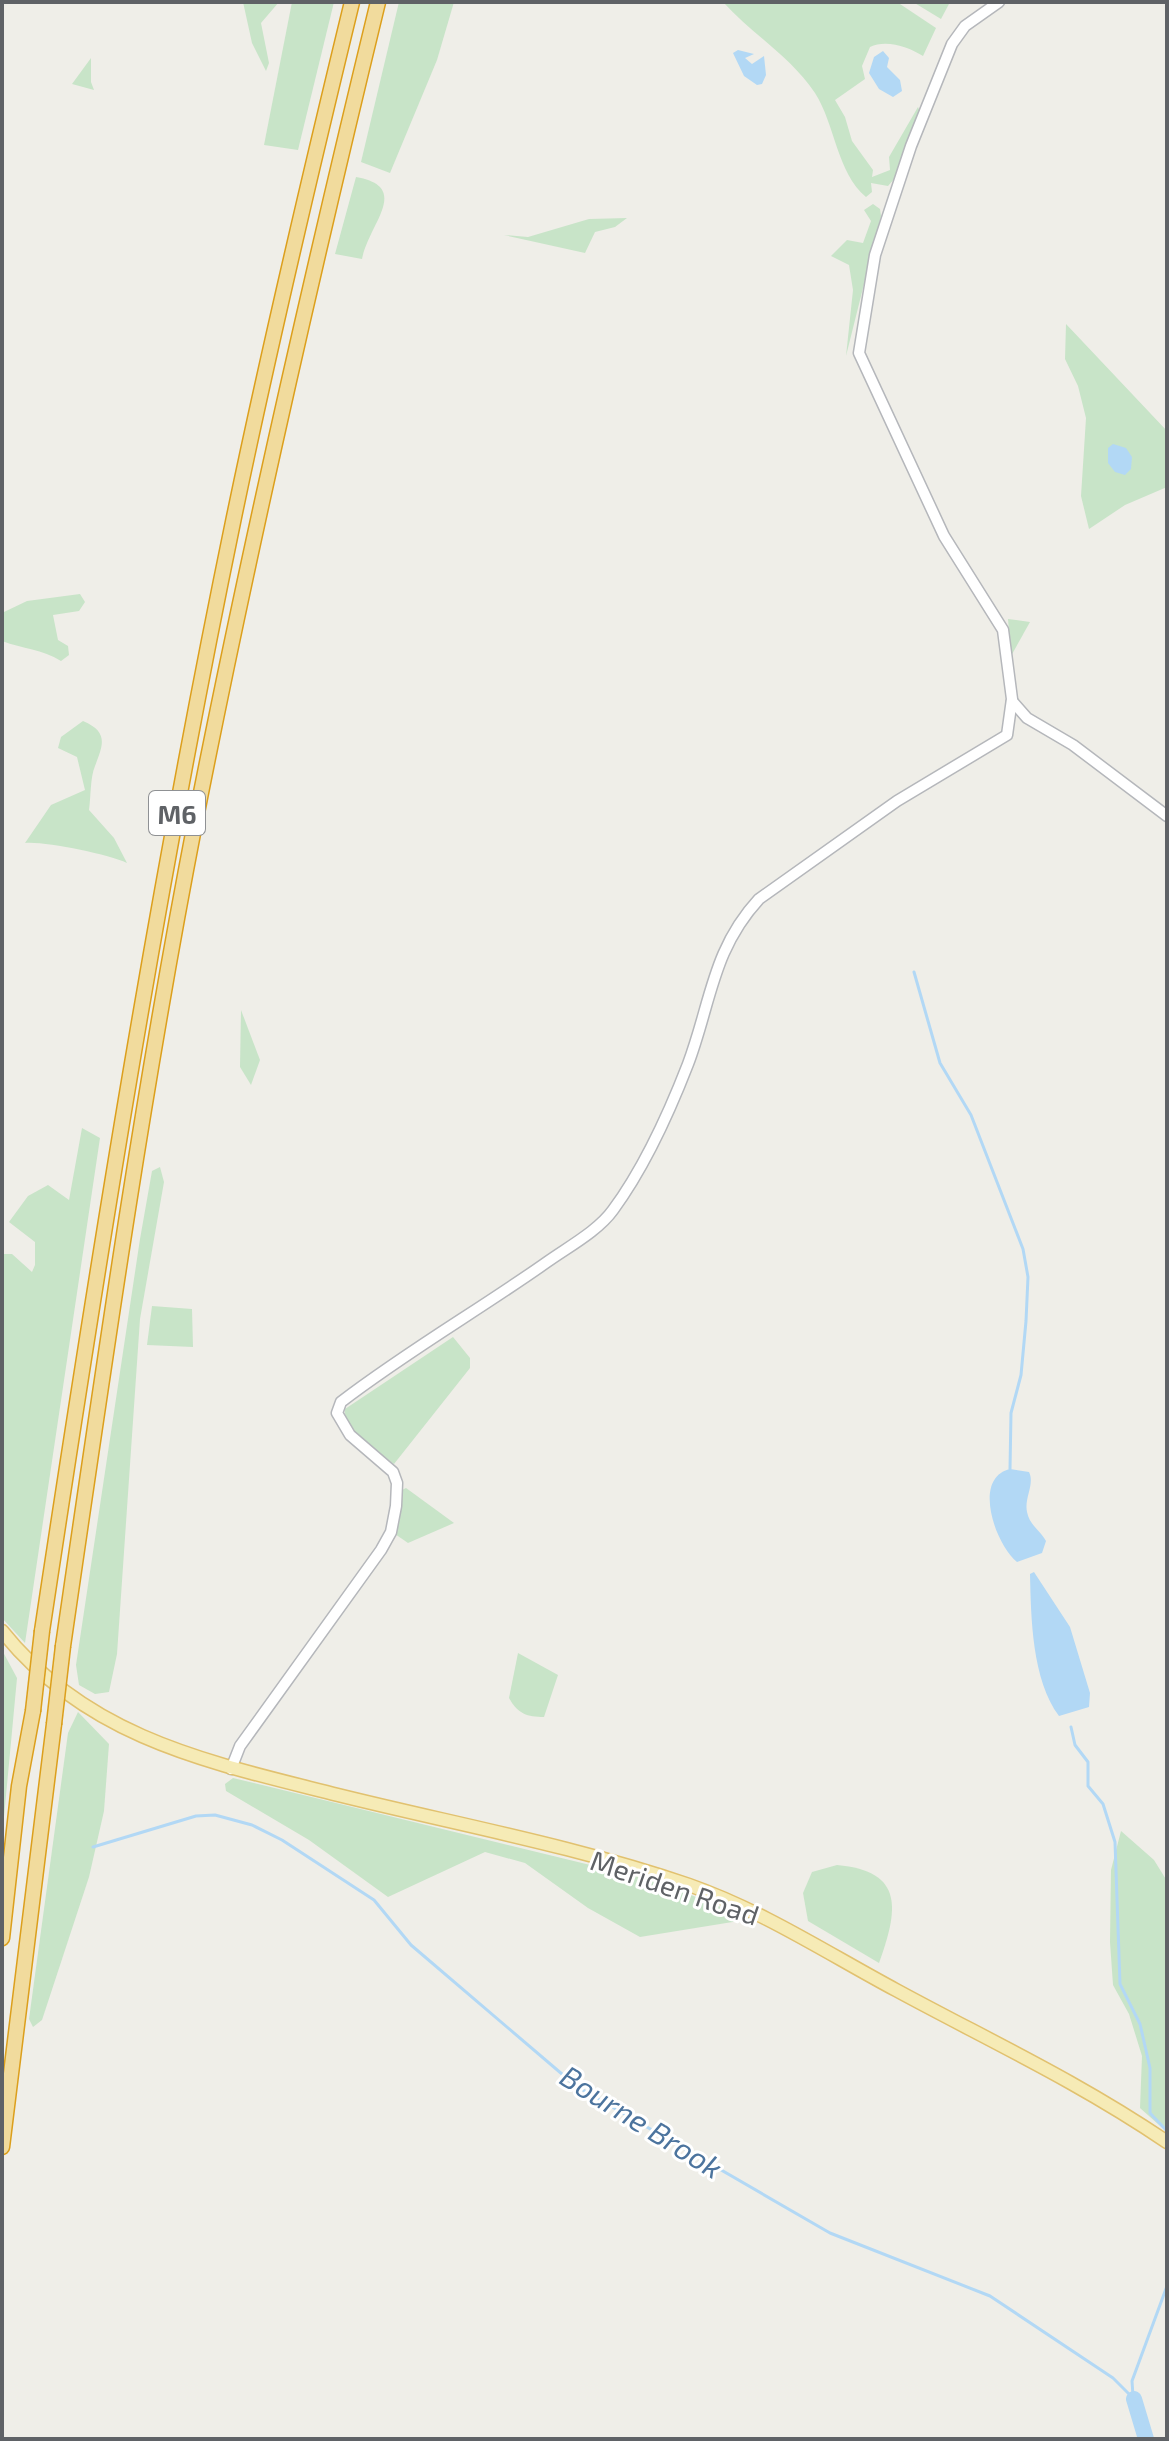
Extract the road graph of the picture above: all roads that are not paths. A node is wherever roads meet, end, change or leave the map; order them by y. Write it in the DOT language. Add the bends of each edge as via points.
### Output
graph roads {
  1 [pos="352,2"];
  2 [pos="378,2"];
  3 [pos="999,2"];
  4 [pos="1012,699"];
  5 [pos="1027,718"];
  6 [pos="1007,735"];
  7 [pos="1167,816"];
  8 [pos="2,1631"];
  9 [pos="231,1769"];
  10 [pos="2,1938"];
  11 [pos="1167,2142"];
  12 [pos="2,2147"];
  1 -- 10 [label="highway, M6, bridge" via="233,523 178,808 113,1168 19,1786"];
  2 -- 12 [label="highway, M6, bridge" via="195,826 134,1172 63,1646"];
  3 -- 4 [label="street" via="965,26 943,66 887,210 859,344 869,380 931,510 1003,630"];
  4 -- 5 [label="street"];
  4 -- 6 [label="street"];
  5 -- 6 [label="street"];
  5 -- 7 [label="street" via="1073,745"];
  6 -- 9 [label="street" via="897,801 759,899 725,947 688,1064 612,1212 341,1402 337,1413 342,1425 393,1472 397,1483 391,1532 240,1746"];
  8 -- 9 [label="main road, Meriden Road" via="49,1679 109,1722 156,1745"];
  9 -- 11 [label="main road, Meriden Road" via="535,1842 692,1886 762,1915 1078,2084"];
}
